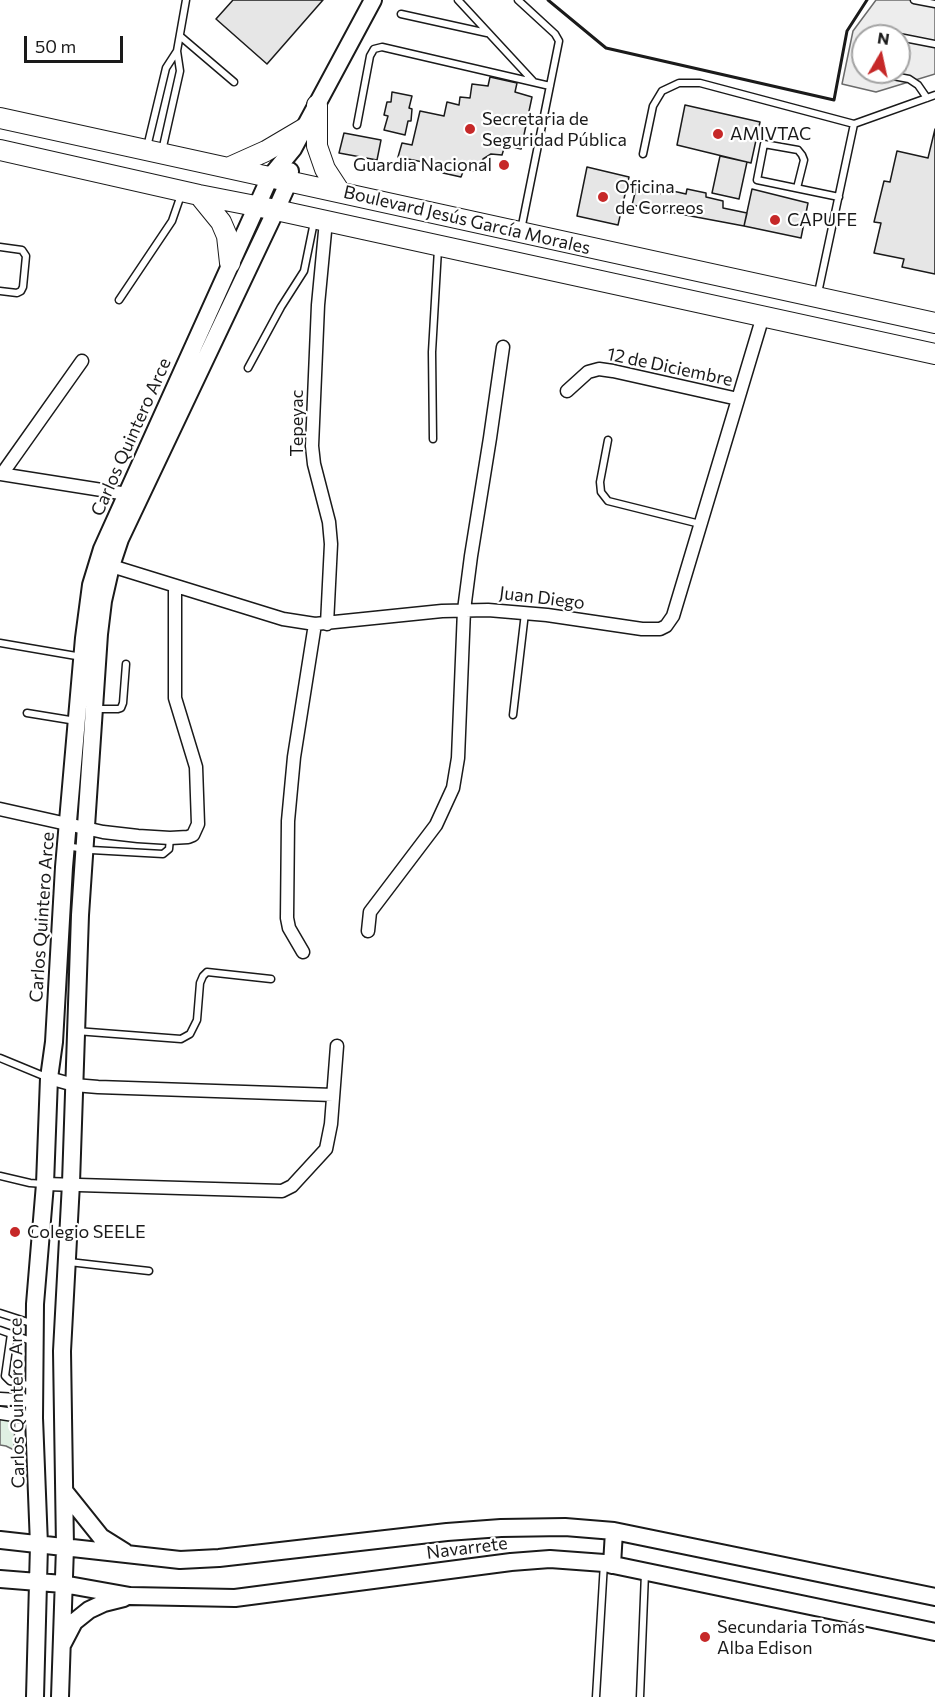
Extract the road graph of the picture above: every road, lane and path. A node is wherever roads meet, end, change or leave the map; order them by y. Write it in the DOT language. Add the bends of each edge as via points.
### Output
graph roads {
  1 [pos="186,0"];
  2 [pos="373,0"];
  3 [pos="458,0"];
  4 [pos="518,0"];
  5 [pos="914,0"];
  6 [pos="935,4"];
  7 [pos="401,14"];
  8 [pos="488,33"];
  9 [pos="180,36"];
  10 [pos="911,39"];
  11 [pos="935,44"];
  12 [pos="177,51"];
  13 [pos="911,80"];
  14 [pos="234,82"];
  15 [pos="534,82"];
  16 [pos="550,86"];
  17 [pos="935,95"];
  18 [pos="927,98"];
  19 [pos="317,105"];
  20 [pos="0,118"];
  21 [pos="854,124"];
  22 [pos="357,125"];
  23 [pos="304,128"];
  24 [pos="0,150"];
  25 [pos="153,152"];
  26 [pos="643,154"];
  27 [pos="228,168"];
  28 [pos="279,179"];
  29 [pos="797,188"];
  30 [pos="340,192"];
  31 [pos="191,193"];
  32 [pos="839,197"];
  33 [pos="256,205"];
  34 [pos="276,210"];
  35 [pos="321,220"];
  36 [pos="521,233"];
  37 [pos="438,246"];
  38 [pos="0,247"];
  39 [pos="230,263"];
  40 [pos="0,291"];
  41 [pos="817,297"];
  42 [pos="119,300"];
  43 [pos="763,316"];
  44 [pos="935,322"];
  45 [pos="503,347"];
  46 [pos="935,354"];
  47 [pos="82,360"];
  48 [pos="248,368"];
  49 [pos="191,371"];
  50 [pos="567,391"];
  51 [pos="738,399"];
  52 [pos="433,439"];
  53 [pos="608,440"];
  54 [pos="1,474"];
  55 [pos="126,494"];
  56 [pos="701,525"];
  57 [pos="104,564"];
  58 [pos="175,586"];
  59 [pos="464,609"];
  60 [pos="525,613"];
  61 [pos="321,624"];
  62 [pos="0,643"];
  63 [pos="82,657"];
  64 [pos="126,664"];
  65 [pos="94,709"];
  66 [pos="27,713"];
  67 [pos="513,715"];
  68 [pos="76,721"];
  69 [pos="0,809"];
  70 [pos="68,823"];
  71 [pos="86,828"];
  72 [pos="170,838"];
  73 [pos="66,846"];
  74 [pos="84,849"];
  75 [pos="368,931"];
  76 [pos="303,952"];
  77 [pos="270,979"];
  78 [pos="75,1031"];
  79 [pos="337,1046"];
  80 [pos="0,1058"];
  81 [pos="49,1078"];
  82 [pos="74,1085"];
  83 [pos="333,1095"];
  84 [pos="0,1176"];
  85 [pos="71,1183"];
  86 [pos="45,1184"];
  87 [pos="66,1262"];
  88 [pos="149,1271"];
  89 [pos="0,1313"];
  90 [pos="35,1324"];
  91 [pos="0,1330"];
  92 [pos="11,1334"];
  93 [pos="34,1342"];
  94 [pos="35,1393"];
  95 [pos="6,1399"];
  96 [pos="0,1413"];
  97 [pos="34,1418"];
  98 [pos="65,1492"];
  99 [pos="614,1531"];
  100 [pos="0,1540"];
  101 [pos="39,1545"];
  102 [pos="65,1547"];
  103 [pos="128,1554"];
  104 [pos="608,1564"];
  105 [pos="645,1572"];
  106 [pos="0,1579"];
  107 [pos="38,1582"];
  108 [pos="63,1584"];
  109 [pos="130,1596"];
  110 [pos="935,1597"];
  111 [pos="935,1632"];
  112 [pos="60,1648"];
  113 [pos="34,1697"];
  114 [pos="60,1697"];
  115 [pos="596,1697"];
  116 [pos="640,1697"];
  1 -- 9 [label="lane"];
  2 -- 19 [label="main road"];
  3 -- 8 [label="lane"];
  4 -- 16 [label="lane" via="559,41"];
  5 -- 6 [label="lane"];
  7 -- 8 [label="lane"];
  8 -- 15 [label="lane"];
  9 -- 12 [label="lane"];
  9 -- 14 [label="lane"];
  10 -- 11 [label="lane"];
  12 -- 25 [label="lane" via="180,71"];
  12 -- 25 [label="lane" via="165,68"];
  13 -- 18 [label="lane"];
  15 -- 16 [label="lane"];
  15 -- 22 [label="lane" via="382,47 370,56"];
  16 -- 36 [label="lane"];
  17 -- 18 [label="lane"];
  18 -- 21 [label="lane"];
  19 -- 23 [label="main road"];
  19 -- 30 [label="main road" via="317,146 325,169"];
  20 -- 25 [label="main road, Boulevard Jesús García Morales"];
  21 -- 26 [label="lane" via="700,83 679,83 662,91 653,106"];
  21 -- 32 [label="lane"];
  23 -- 27 [label="main road"];
  23 -- 28 [label="main road"];
  24 -- 31 [label="main road, Boulevard Jesús García Morales"];
  25 -- 27 [label="main road, Boulevard Jesús García Morales"];
  27 -- 28 [label="main road, Boulevard Jesús García Morales"];
  28 -- 30 [label="main road, Boulevard Jesús García Morales"];
  28 -- 33 [label="main road, Carlos Quintero Arce"];
  28 -- 34 [label="main road, Carlos Quintero Arce"];
  29 -- 29 [label="lane" via="757,180 764,144 798,150 802,155"];
  29 -- 32 [label="lane"];
  30 -- 36 [label="main road, Boulevard Jesús García Morales"];
  31 -- 33 [label="main road, Boulevard Jesús García Morales"];
  31 -- 39 [label="main road" via="221,222"];
  31 -- 42 [label="lane"];
  32 -- 41 [label="lane"];
  33 -- 34 [label="main road, Boulevard Jesús García Morales"];
  33 -- 39 [label="main road, Carlos Quintero Arce"];
  34 -- 35 [label="main road, Boulevard Jesús García Morales"];
  34 -- 49 [label="main road, Carlos Quintero Arce"];
  35 -- 37 [label="main road, Boulevard Jesús García Morales"];
  35 -- 48 [label="lane" via="304,271"];
  35 -- 61 [label="street, Tepeyac" via="312,446 331,544"];
  36 -- 41 [label="main road, Boulevard Jesús García Morales"];
  37 -- 43 [label="main road, Boulevard Jesús García Morales"];
  37 -- 52 [label="lane" via="432,351"];
  38 -- 40 [label="lane" via="22,250 26,256 21,291"];
  39 -- 49 [label="main road, Carlos Quintero Arce"];
  41 -- 44 [label="main road, Boulevard Jesús García Morales"];
  43 -- 46 [label="main road, Boulevard Jesús García Morales"];
  43 -- 51 [label="street, Juan Diego"];
  45 -- 59 [label="street"];
  47 -- 54 [label="street"];
  49 -- 55 [label="main road, Carlos Quintero Arce"];
  49 -- 57 [label="main road, Carlos Quintero Arce" via="120,539"];
  50 -- 51 [label="street, 12 de Diciembre" via="588,372 599,369"];
  51 -- 56 [label="street, Juan Diego"];
  53 -- 56 [label="lane" via="600,482 608,501"];
  54 -- 55 [label="street"];
  55 -- 57 [label="main road, Carlos Quintero Arce"];
  56 -- 60 [label="street, Juan Diego" via="673,616 660,629"];
  57 -- 58 [label="street, Juan Diego"];
  57 -- 63 [label="main road, Carlos Quintero Arce" via="90,593"];
  57 -- 65 [label="main road, Carlos Quintero Arce"];
  58 -- 61 [label="street, Juan Diego" via="283,619"];
  58 -- 72 [label="street" via="175,698 196,767 198,824 193,835"];
  59 -- 60 [label="street, Juan Diego"];
  59 -- 61 [label="street, Juan Diego"];
  59 -- 75 [label="street" via="458,758 453,788 436,825 370,912"];
  60 -- 67 [label="lane"];
  61 -- 76 [label="street, Tepeyac" via="294,758 288,821 287,918"];
  62 -- 63 [label="lane"];
  63 -- 68 [label="main road, Carlos Quintero Arce"];
  64 -- 65 [label="lane" via="121,708"];
  65 -- 71 [label="main road, Carlos Quintero Arce"];
  66 -- 68 [label="lane"];
  68 -- 70 [label="main road, Carlos Quintero Arce"];
  69 -- 70 [label="street"];
  70 -- 71 [label="street"];
  70 -- 73 [label="main road, Carlos Quintero Arce"];
  71 -- 72 [label="street"];
  71 -- 74 [label="main road, Carlos Quintero Arce"];
  72 -- 74 [label="lane" via="169,849 163,854"];
  73 -- 74 [label="lane"];
  73 -- 81 [label="main road, Carlos Quintero Arce"];
  74 -- 78 [label="main road, Carlos Quintero Arce"];
  77 -- 78 [label="lane" via="207,972 200,983 196,1020 190,1034 181,1039"];
  78 -- 82 [label="main road, Carlos Quintero Arce"];
  79 -- 83 [label="street"];
  80 -- 81 [label="lane"];
  81 -- 82 [label="street"];
  81 -- 86 [label="main road, Carlos Quintero Arce"];
  82 -- 83 [label="street"];
  82 -- 85 [label="main road, Carlos Quintero Arce"];
  83 -- 85 [label="street" via="326,1149 292,1186 282,1191"];
  84 -- 86 [label="lane"];
  85 -- 86 [label="street"];
  85 -- 87 [label="main road, Carlos Quintero Arce"];
  86 -- 90 [label="main road, Carlos Quintero Arce"];
  87 -- 88 [label="lane"];
  87 -- 98 [label="main road, Carlos Quintero Arce" via="62,1351"];
  89 -- 90 [label="lane"];
  90 -- 93 [label="main road, Carlos Quintero Arce"];
  91 -- 92 [label="lane"];
  92 -- 93 [label="lane"];
  92 -- 94 [label="lane" via="5,1376"];
  93 -- 94 [label="main road, Carlos Quintero Arce"];
  94 -- 95 [label="street"];
  94 -- 97 [label="main road, Carlos Quintero Arce"];
  96 -- 97 [label="street"];
  97 -- 101 [label="main road, Carlos Quintero Arce"];
  98 -- 102 [label="main road, Carlos Quintero Arce"];
  98 -- 103 [label="main road" via="101,1537"];
  99 -- 103 [label="main road, Navarrete" via="501,1528 180,1560"];
  99 -- 104 [label="main road"];
  99 -- 110 [label="main road, Navarrete"];
  100 -- 101 [label="main road, Navarrete"];
  101 -- 102 [label="main road, Navarrete"];
  101 -- 107 [label="main road, Carlos Quintero Arce"];
  102 -- 103 [label="main road, Navarrete"];
  102 -- 108 [label="main road, Carlos Quintero Arce"];
  104 -- 105 [label="main road, Navarrete"];
  104 -- 109 [label="main road, Navarrete" via="550,1559 511,1562 235,1598"];
  104 -- 115 [label="lane"];
  105 -- 111 [label="main road, Navarrete"];
  105 -- 116 [label="lane"];
  106 -- 107 [label="main road, Navarrete"];
  107 -- 108 [label="main road, Navarrete"];
  107 -- 113 [label="main road, Carlos Quintero Arce"];
  108 -- 109 [label="main road, Navarrete"];
  108 -- 112 [label="main road, Carlos Quintero Arce"];
  109 -- 112 [label="main road" via="89,1610 74,1622"];
  112 -- 114 [label="main road, Carlos Quintero Arce"];
}
